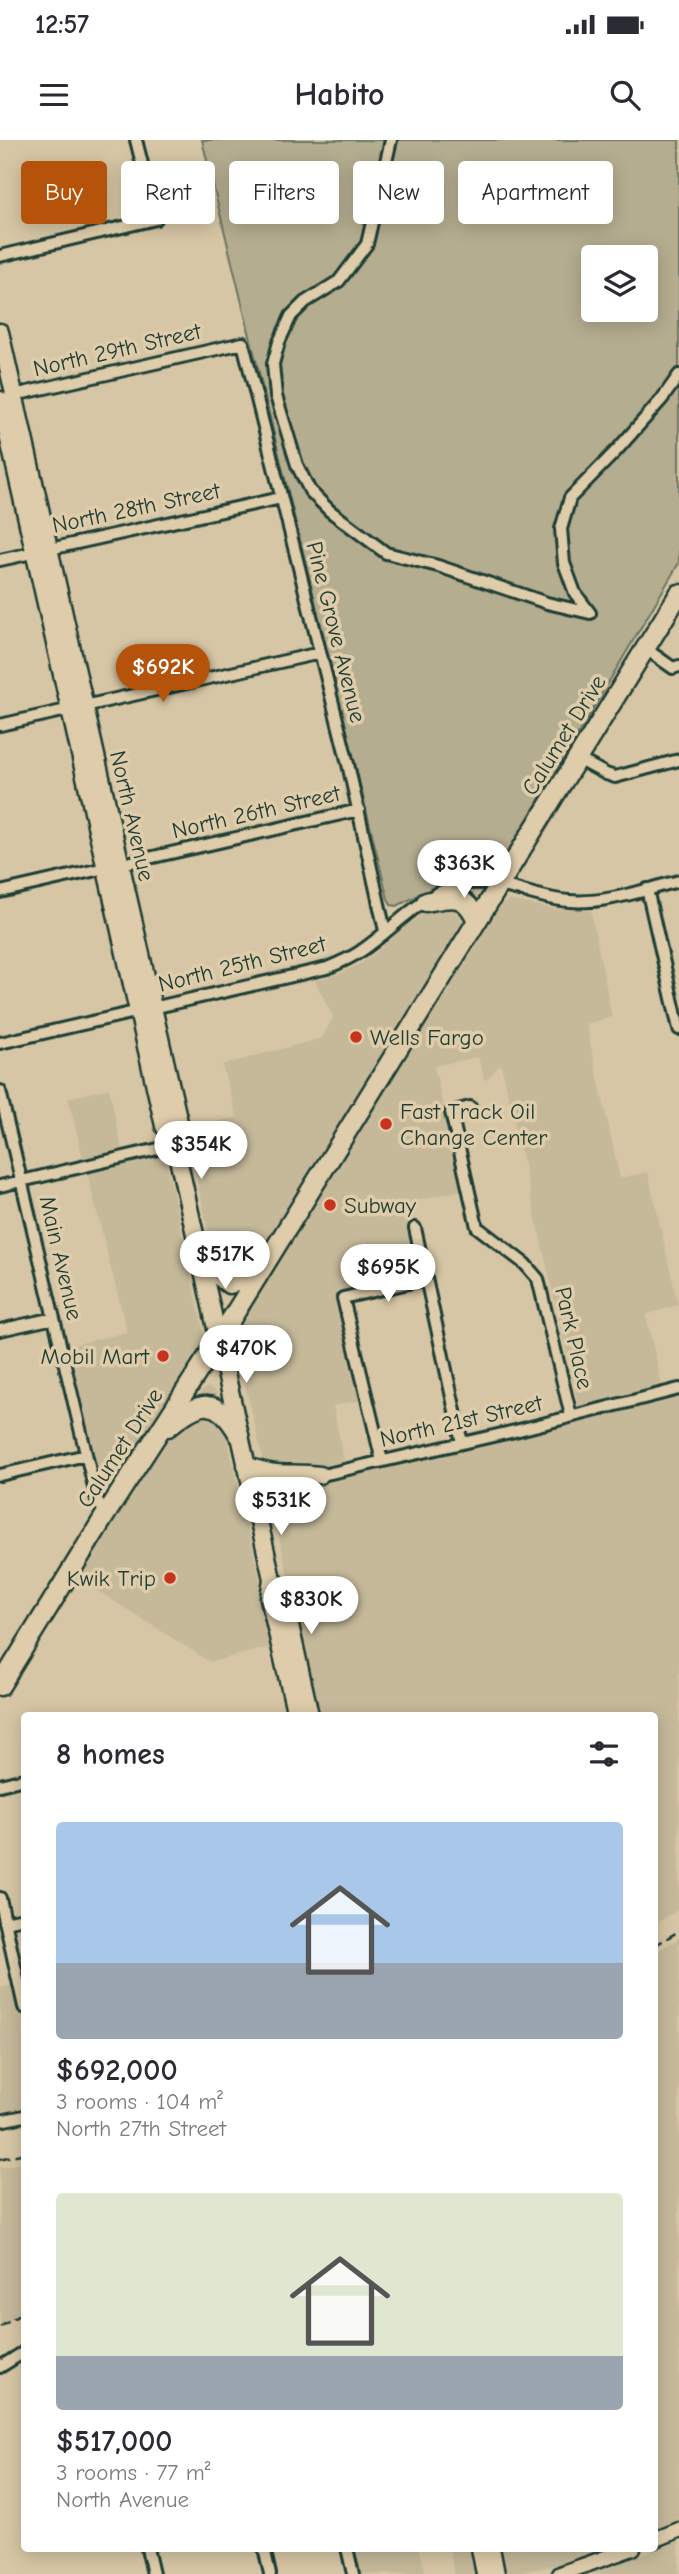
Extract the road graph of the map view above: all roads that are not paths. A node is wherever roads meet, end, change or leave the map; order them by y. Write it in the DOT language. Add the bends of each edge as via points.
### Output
graph roads {
  1 [pos="136,140"];
  2 [pos="391,140"];
  3 [pos="0,256"];
  4 [pos="0,332"];
  5 [pos="243,344"];
  6 [pos="679,375"];
  7 [pos="5,398"];
  8 [pos="281,498"];
  9 [pos="41,551"];
  10 [pos="0,560"];
  11 [pos="679,594"];
  12 [pos="646,649"];
  13 [pos="320,653"];
  14 [pos="679,666"];
  15 [pos="76,707"];
  16 [pos="0,725"];
  17 [pos="578,759"];
  18 [pos="679,760"];
  19 [pos="359,810"];
  20 [pos="112,866"];
  21 [pos="679,881"];
  22 [pos="498,886"];
  23 [pos="647,889"];
  24 [pos="0,892"];
  25 [pos="426,902"];
  26 [pos="477,921"];
  27 [pos="385,931"];
  28 [pos="145,1009"];
  29 [pos="679,1029"];
  30 [pos="0,1043"];
  31 [pos="0,1091"];
  32 [pos="470,1107"];
  33 [pos="174,1145"];
  34 [pos="22,1181"];
  35 [pos="0,1186"];
  36 [pos="415,1228"];
  37 [pos="197,1248"];
  38 [pos="271,1255"];
  39 [pos="426,1279"];
  40 [pos="54,1318"];
  41 [pos="0,1330"];
  42 [pos="218,1342"];
  43 [pos="679,1389"];
  44 [pos="571,1416"];
  45 [pos="157,1436"];
  46 [pos="239,1436"];
  47 [pos="462,1443"];
  48 [pos="86,1455"];
  49 [pos="382,1461"];
  50 [pos="246,1465"];
  51 [pos="0,1475"];
  52 [pos="320,1475"];
  53 [pos="252,1491"];
  54 [pos="106,1514"];
  55 [pos="272,1579"];
  56 [pos="0,1686"];
  57 [pos="295,1712"];
  58 [pos="309,1712"];
  59 [pos="21,1781"];
  60 [pos="0,1785"];
  61 [pos="0,1898"];
  62 [pos="21,1919"];
  63 [pos="5,1922"];
  64 [pos="21,1994"];
  65 [pos="21,2117"];
  66 [pos="0,2121"];
  67 [pos="21,2353"];
  68 [pos="0,2367"];
  69 [pos="679,2530"];
  70 [pos="658,2538"];
  71 [pos="148,2552"];
  72 [pos="265,2552"];
  73 [pos="347,2552"];
  74 [pos="481,2552"];
  75 [pos="492,2552"];
  76 [pos="622,2552"];
  77 [pos="153,2574"];
  78 [pos="270,2574"];
  79 [pos="353,2574"];
  80 [pos="485,2574"];
  81 [pos="496,2574"];
  82 [pos="561,2574"];
  1 -- 3 [label="street" via="156,219"];
  2 -- 6 [label="street" via="367,244 339,281 291,316 273,364 276,396 297,465 310,491 330,511 386,553 590,613 575,593 564,564 561,529 570,498"];
  4 -- 7 [label="main road, North Avenue"];
  5 -- 7 [label="street, North 29th Street"];
  5 -- 8 [label="street, Pine Grove Avenue"];
  7 -- 9 [label="main road, North Avenue"];
  8 -- 9 [label="street, North 28th Street"];
  8 -- 13 [label="street, Pine Grove Avenue"];
  9 -- 10 [label="street, North 28th Street"];
  9 -- 15 [label="main road, North Avenue"];
  11 -- 12 [label="main road, Calumet Drive"];
  12 -- 14 [label="street" via="673,668"];
  12 -- 17 [label="main road, Calumet Drive"];
  13 -- 15 [label="street"];
  13 -- 19 [label="street, Pine Grove Avenue"];
  15 -- 16 [label="street"];
  15 -- 20 [label="main road, North Avenue"];
  17 -- 18 [label="street" via="615,776"];
  17 -- 22 [label="main road, Calumet Drive"];
  19 -- 20 [label="street, North 26th Street"];
  19 -- 27 [label="street, Pine Grove Avenue"];
  20 -- 24 [label="street, North 26th Street"];
  20 -- 28 [label="main road, North Avenue"];
  21 -- 23 [label="street, North 25th Street"];
  22 -- 23 [label="street, North 25th Street" via="576,902"];
  22 -- 25 [label="street, North 25th Street" via="463,884"];
  22 -- 26 [label="main road, Calumet Drive"];
  23 -- 29 [label="street"];
  25 -- 26 [label="main road" via="462,899"];
  25 -- 27 [label="street, North 25th Street"];
  26 -- 38 [label="main road, Calumet Drive"];
  27 -- 28 [label="street, North 25th Street" via="359,953 327,968"];
  28 -- 30 [label="street, North 25th Street"];
  28 -- 33 [label="main road, North Avenue" via="164,1126"];
  31 -- 34 [label="street, Main Avenue"];
  32 -- 44 [label="street, Park Place" via="451,1112 477,1227 538,1279"];
  33 -- 34 [label="street"];
  33 -- 37 [label="main road, North Avenue"];
  34 -- 35 [label="street"];
  34 -- 40 [label="street, Main Avenue"];
  36 -- 39 [label="street"];
  37 -- 38 [label="main road" via="229,1284 252,1275"];
  37 -- 42 [label="main road, North Avenue"];
  38 -- 42 [label="main road, Calumet Drive"];
  39 -- 47 [label="street"];
  39 -- 49 [label="street" via="343,1298"];
  40 -- 41 [label="street"];
  40 -- 48 [label="street, Main Avenue"];
  42 -- 45 [label="main road, Calumet Drive"];
  42 -- 46 [label="main road, North Avenue"];
  43 -- 44 [label="street, North 21st Street"];
  44 -- 47 [label="street, North 21st Street"];
  45 -- 46 [label="main road" via="202,1405 221,1411"];
  45 -- 54 [label="main road, Calumet Drive"];
  46 -- 50 [label="main road, North Avenue"];
  47 -- 49 [label="street, North 21st Street"];
  48 -- 51 [label="street"];
  48 -- 54 [label="street, Main Avenue" via="97,1502"];
  49 -- 52 [label="street, North 21st Street"];
  50 -- 52 [label="main road" via="274,1474"];
  50 -- 53 [label="main road, North Avenue"];
  52 -- 53 [label="street, North 21st Street"];
  53 -- 55 [label="main road, North Avenue"];
  54 -- 56 [label="main road, Calumet Drive"];
  55 -- 57 [label="main road, North Avenue" via="269,1598"];
  55 -- 58 [label="main road, North Avenue" via="284,1598"];
  59 -- 60 [label="street"];
  61 -- 63 [label="street"];
  62 -- 63 [label="street"];
  63 -- 64 [label="street"];
  65 -- 66 [label="street"];
  67 -- 68 [label="street"];
  69 -- 70 [label="street"];
  71 -- 77 [label="street"];
  72 -- 78 [label="street"];
  73 -- 79 [label="street"];
  74 -- 80 [label="main road"];
  75 -- 81 [label="main road"];
  76 -- 82 [label="street"];
}
